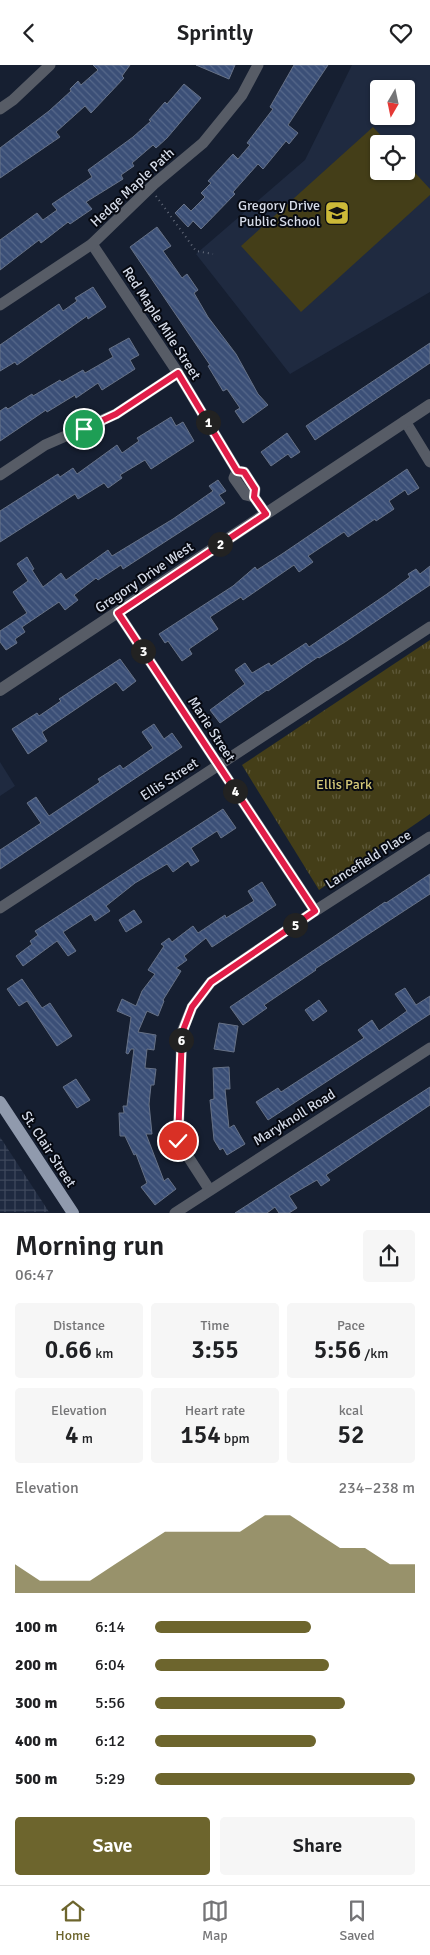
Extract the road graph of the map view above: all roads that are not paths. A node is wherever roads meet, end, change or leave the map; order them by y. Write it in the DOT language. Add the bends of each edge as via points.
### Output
graph roads {
  1 [pos="50,65"];
  2 [pos="258,65"];
  3 [pos="0,109"];
  4 [pos="92,244"];
  5 [pos="0,305"];
  6 [pos="178,373"];
  7 [pos="430,405"];
  8 [pos="405,421"];
  9 [pos="430,461"];
  10 [pos="0,475"];
  11 [pos="266,514"];
  12 [pos="118,613"];
  13 [pos="430,627"];
  14 [pos="0,691"];
  15 [pos="218,766"];
  16 [pos="430,837"];
  17 [pos="0,908"];
  18 [pos="315,911"];
  19 [pos="430,1049"];
  20 [pos="0,1102"];
  21 [pos="208,1189"];
  22 [pos="73,1213"];
  23 [pos="175,1213"];
  1 -- 3 [label="street"];
  2 -- 4 [label="street, Hedge Maple Path" via="242,95 203,143"];
  4 -- 5 [label="street, Hedge Maple Path"];
  4 -- 6 [label="street, Red Maple Mile Street"];
  6 -- 10 [label="street" via="116,414 38,449"];
  6 -- 11 [label="street, Red Maple Mile Street" via="237,471 234,478"];
  7 -- 8 [label="street, Gregory Drive West"];
  8 -- 9 [label="street"];
  8 -- 11 [label="street, Gregory Drive West"];
  11 -- 12 [label="street, Gregory Drive West"];
  12 -- 14 [label="street, Gregory Drive West"];
  12 -- 15 [label="street, Marie Street"];
  13 -- 15 [label="street, Ellis Street"];
  15 -- 17 [label="street, Ellis Street"];
  15 -- 18 [label="street, Marie Street"];
  16 -- 18 [label="street, Lancefield Place"];
  18 -- 21 [label="street, Lancefield Place" via="211,982 192,1007 182,1033 178,1141"];
  19 -- 21 [label="street, Maryknoll Road"];
  20 -- 22 [label="main road, St. Clair Street"];
  21 -- 23 [label="street, Maryknoll Road"];
}
